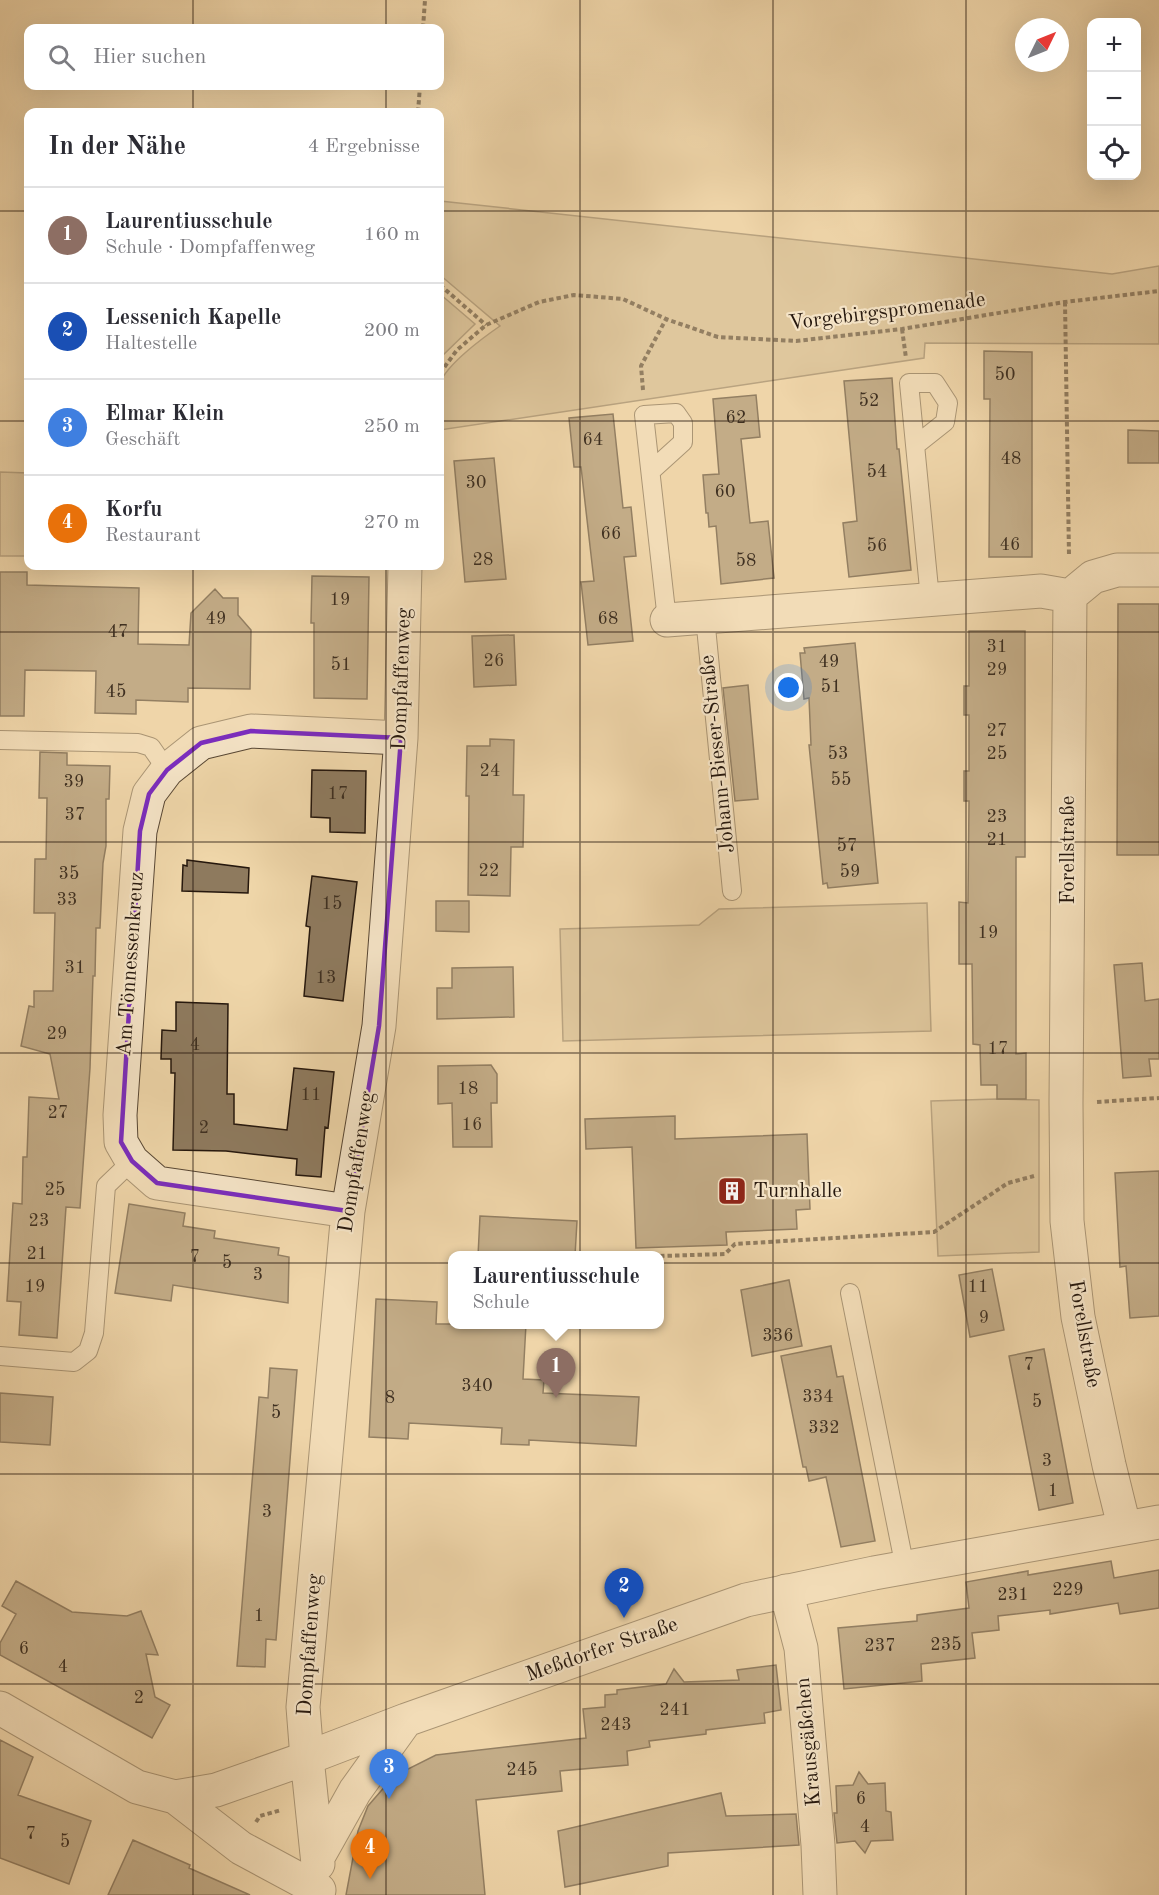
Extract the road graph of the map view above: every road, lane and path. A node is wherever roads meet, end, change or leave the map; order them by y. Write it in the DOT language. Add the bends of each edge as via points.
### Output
graph roads {
  1 [pos="424,0"];
  2 [pos="423,24"];
  3 [pos="420,90"];
  4 [pos="418,108"];
  5 [pos="444,288"];
  6 [pos="1159,291"];
  7 [pos="1065,302"];
  8 [pos="666,319"];
  9 [pos="486,325"];
  10 [pos="444,368"];
  11 [pos="644,415"];
  12 [pos="916,445"];
  13 [pos="651,471"];
  14 [pos="405,570"];
  15 [pos="1159,570"];
  16 [pos="1070,596"];
  17 [pos="930,599"];
  18 [pos="705,617"];
  19 [pos="667,620"];
  20 [pos="401,738"];
  21 [pos="0,740"];
  22 [pos="167,770"];
  23 [pos="732,891"];
  24 [pos="1159,1098"];
  25 [pos="1066,1103"];
  26 [pos="132,1161"];
  27 [pos="1066,1167"];
  28 [pos="348,1211"];
  29 [pos="664,1256"];
  30 [pos="850,1293"];
  31 [pos="0,1356"];
  32 [pos="1159,1522"];
  33 [pos="1124,1526"];
  34 [pos="905,1568"];
  35 [pos="786,1591"];
  36 [pos="0,1708"];
  37 [pos="406,1719"];
  38 [pos="307,1758"];
  39 [pos="175,1797"];
  40 [pos="285,1809"];
  41 [pos="251,1830"];
  42 [pos="318,1857"];
  43 [pos="319,1893"];
  44 [pos="820,1895"];
  1 -- 2 [label="path"];
  3 -- 4 [label="path"];
  5 -- 9 [label="path"];
  6 -- 7 [label="path, Vorgebirgspromenade"];
  7 -- 8 [label="path, Vorgebirgspromenade" via="902,329 796,341 718,337"];
  7 -- 16 [label="path"];
  8 -- 9 [label="path, Vorgebirgspromenade" via="623,299 574,295 539,302"];
  8 -- 11 [label="path" via="641,366"];
  9 -- 10 [label="path, Vorgebirgspromenade" via="457,350"];
  11 -- 13 [label="lane"];
  11 -- 13 [label="lane" via="676,413 683,423 682,442"];
  12 -- 17 [label="lane"];
  13 -- 19 [label="lane"];
  14 -- 20 [label="street, Dompfaffenweg"];
  15 -- 16 [label="street" via="1117,570 1093,578"];
  16 -- 17 [label="street" via="1041,591"];
  16 -- 25 [label="street, Forellstraße"];
  17 -- 18 [label="street"];
  18 -- 19 [label="street"];
  18 -- 23 [label="lane, Johann-Bieser-Straße"];
  20 -- 22 [label="street, Am Tönnessenkreuz" via="251,731 201,743"];
  20 -- 28 [label="street, Dompfaffenweg" via="379,1026"];
  21 -- 22 [label="lane" via="138,743 151,747"];
  22 -- 26 [label="street, Am Tönnessenkreuz" via="149,794 140,831 120,1115 121,1142"];
  24 -- 25 [label="path"];
  25 -- 27 [label="street, Forellstraße"];
  26 -- 28 [label="street, Am Tönnessenkreuz" via="157,1183"];
  26 -- 31 [label="lane" via="106,1185 94,1334 88,1351 74,1362"];
  27 -- 29 [label="path" via="1008,1183 934,1233 735,1244 725,1254"];
  27 -- 33 [label="street, Forellstraße" via="1067,1221 1078,1317"];
  28 -- 38 [label="street, Dompfaffenweg" via="303,1707"];
  30 -- 34 [label="lane"];
  32 -- 33 [label="street, Meßdorfer Straße"];
  33 -- 34 [label="street, Meßdorfer Straße"];
  34 -- 35 [label="street, Meßdorfer Straße"];
  35 -- 37 [label="street, Meßdorfer Straße" via="746,1600"];
  35 -- 44 [label="street, Krausgäßchen" via="801,1648"];
  36 -- 39 [label="street" via="137,1787"];
  37 -- 38 [label="street, Meßdorfer Straße"];
  37 -- 42 [label="street" via="355,1791"];
  38 -- 39 [label="street, Meßdorfer Straße" via="216,1790"];
  38 -- 42 [label="street, Dompfaffenweg"];
  39 -- 43 [label="street" via="241,1848"];
  40 -- 41 [label="path" via="260,1816"];
  42 -- 43 [label="street, Dompfaffenweg"];
}
